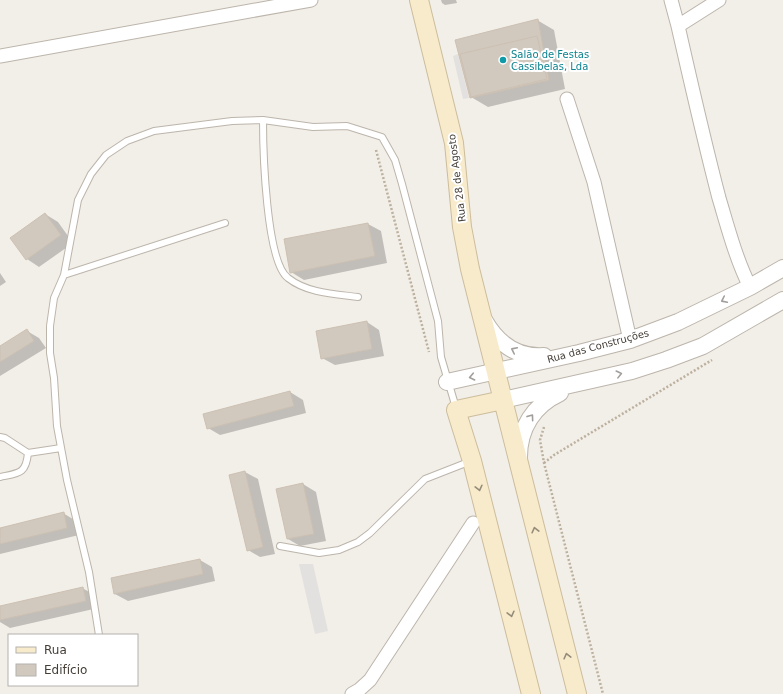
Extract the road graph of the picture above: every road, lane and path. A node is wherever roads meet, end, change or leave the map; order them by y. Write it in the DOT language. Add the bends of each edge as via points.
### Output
graph roads {
  1 [pos="311,0"];
  2 [pos="419,0"];
  3 [pos="671,0"];
  4 [pos="719,0"];
  5 [pos="678,26"];
  6 [pos="0,56"];
  7 [pos="567,99"];
  8 [pos="263,120"];
  9 [pos="225,223"];
  10 [pos="783,268"];
  11 [pos="64,275"];
  12 [pos="750,287"];
  13 [pos="358,297"];
  14 [pos="783,300"];
  15 [pos="480,309"];
  16 [pos="630,340"];
  17 [pos="579,353"];
  18 [pos="693,367"];
  19 [pos="496,372"];
  20 [pos="447,382"];
  21 [pos="581,384"];
  22 [pos="503,400"];
  23 [pos="456,410"];
  24 [pos="546,421"];
  25 [pos="0,437"];
  26 [pos="61,448"];
  27 [pos="28,453"];
  28 [pos="472,460"];
  29 [pos="544,463"];
  30 [pos="519,467"];
  31 [pos="0,477"];
  32 [pos="472,523"];
  33 [pos="280,546"];
  34 [pos="99,634"];
  35 [pos="352,694"];
  36 [pos="531,694"];
  37 [pos="577,694"];
  38 [pos="603,694"];
  1 -- 6 [label="street"];
  2 -- 15 [label="main road, Rua 28 de Agosto" via="454,143 462,227"];
  3 -- 5 [label="street"];
  4 -- 5 [label="street"];
  5 -- 12 [label="street" via="710,163 730,234"];
  7 -- 16 [label="street" via="594,182"];
  8 -- 11 [label="lane" via="232,121 154,131 127,141 106,155 91,174 78,200"];
  8 -- 13 [label="lane" via="269,220 278,264 286,277 301,287"];
  8 -- 20 [label="lane" via="313,127 347,126 382,137 395,160 402,184 438,321 441,357"];
  9 -- 11 [label="lane"];
  10 -- 12 [label="street, Rua das Construções"];
  11 -- 26 [label="lane" via="54,298 50,326 50,353"];
  12 -- 16 [label="street, Rua das Construções, one-way" via="678,322"];
  21 -- 14 [label="street, one-way" via="632,371 703,346"];
  17 -- 15 [label="street, one-way" via="536,357 517,352 508,348 495,336"];
  15 -- 19 [label="main road, Rua 28 de Agosto"];
  16 -- 17 [label="street, Rua das Construções"];
  17 -- 19 [label="street, Rua das Construções"];
  18 -- 29 [label="path" via="708,363"];
  19 -- 20 [label="street, Rua das Construções, one-way"];
  19 -- 22 [label="main road, Rua 28 de Agosto"];
  20 -- 23 [label="lane"];
  21 -- 22 [label="street"];
  30 -- 21 [label="street, one-way" via="521,437 525,424 542,403"];
  22 -- 23 [label="main road"];
  22 -- 30 [label="main road, Rua 28 de Agosto"];
  23 -- 28 [label="main road"];
  24 -- 29 [label="path" via="540,440"];
  25 -- 27 [label="lane"];
  26 -- 27 [label="lane"];
  26 -- 34 [label="lane" via="89,572"];
  27 -- 31 [label="lane" via="27,464 23,469 18,473"];
  28 -- 33 [label="lane" via="425,479 358,542 339,550 319,553"];
  28 -- 36 [label="main road, one-way"];
  29 -- 38 [label="path"];
  37 -- 30 [label="main road, Rua 28 de Agosto, one-way"];
  32 -- 35 [label="street" via="370,680"];
}
